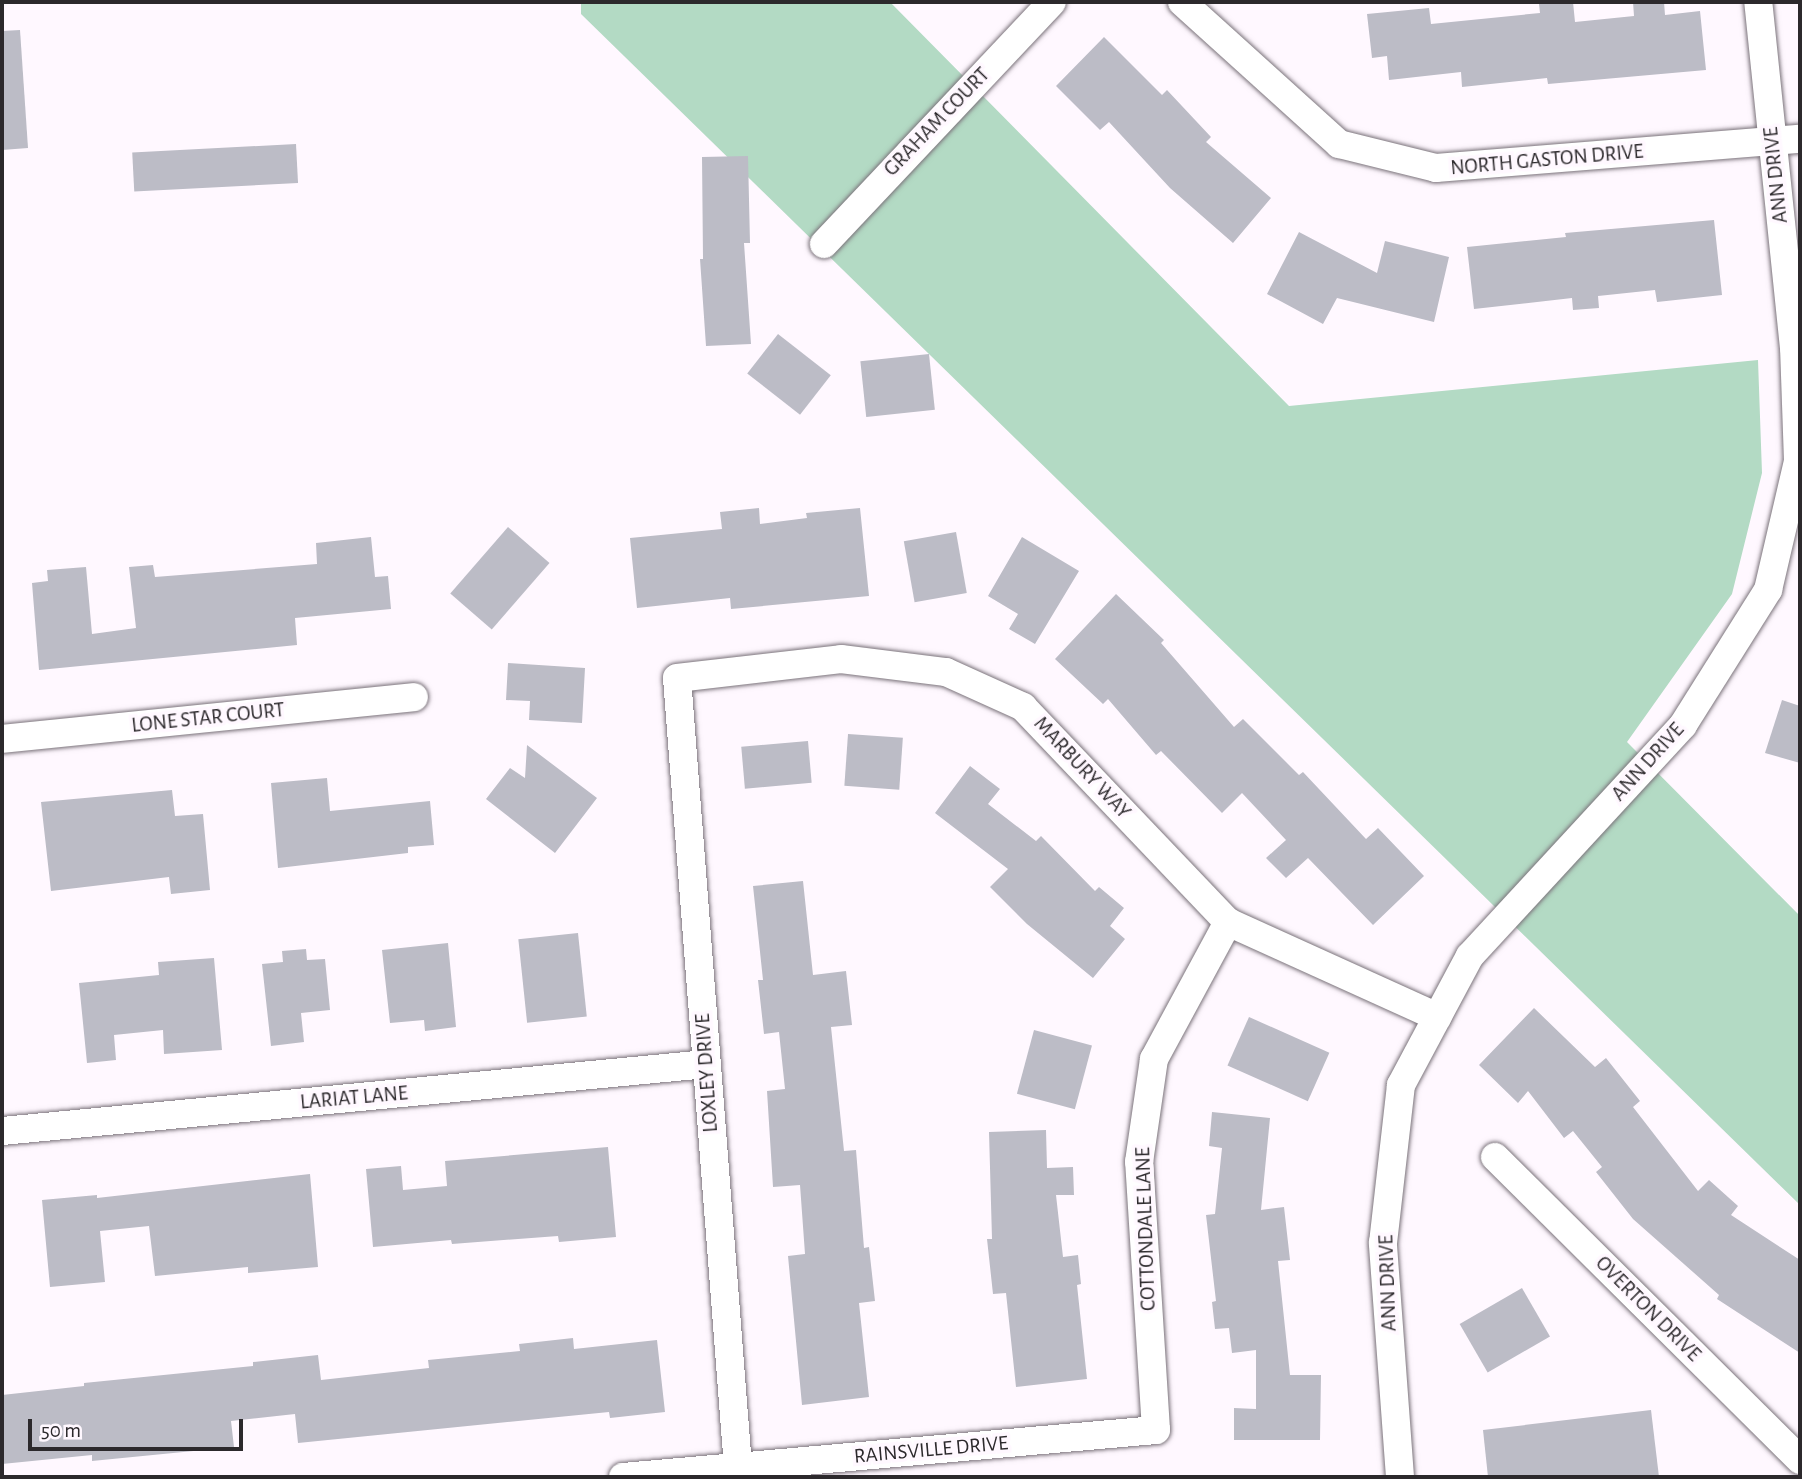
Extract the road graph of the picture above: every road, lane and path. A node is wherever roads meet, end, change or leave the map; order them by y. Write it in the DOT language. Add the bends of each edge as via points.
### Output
graph roads {
  1 [pos="1052,2"];
  2 [pos="1182,2"];
  3 [pos="1758,2"];
  4 [pos="1800,139"];
  5 [pos="1772,142"];
  6 [pos="824,244"];
  7 [pos="1792,523"];
  8 [pos="677,678"];
  9 [pos="415,697"];
  10 [pos="2,739"];
  11 [pos="1228,922"];
  12 [pos="1437,1017"];
  13 [pos="707,1064"];
  14 [pos="2,1131"];
  15 [pos="1495,1157"];
  16 [pos="1156,1430"];
  17 [pos="1800,1460"];
  18 [pos="738,1467"];
  19 [pos="623,1477"];
  20 [pos="1400,1477"];
  1 -- 6 [label="street, GRAHAM COURT"];
  2 -- 5 [label="street, NORTH GASTON DRIVE" via="1339,144 1436,168"];
  3 -- 5 [label="street, ANN DRIVE"];
  4 -- 5 [label="street, NORTH GASTON DRIVE"];
  5 -- 7 [label="street, ANN DRIVE" via="1794,348 1798,461"];
  7 -- 12 [label="street, ANN DRIVE" via="1768,590 1683,725 1469,956"];
  8 -- 11 [label="street, MARBURY WAY" via="841,659 946,672 1023,707"];
  8 -- 13 [label="street, LOXLEY DRIVE"];
  9 -- 10 [label="street, LONE STAR COURT"];
  11 -- 12 [label="street, MARBURY WAY"];
  11 -- 16 [label="street, COTTONDALE LANE" via="1154,1059 1142,1136 1139,1162"];
  12 -- 20 [label="street, ANN DRIVE" via="1401,1085 1383,1243"];
  13 -- 14 [label="street, LARIAT LANE"];
  13 -- 18 [label="street, LOXLEY DRIVE"];
  15 -- 17 [label="street, OVERTON DRIVE"];
  16 -- 18 [label="street, RAINSVILLE DRIVE"];
  18 -- 19 [label="street, RAINSVILLE DRIVE"];
}
